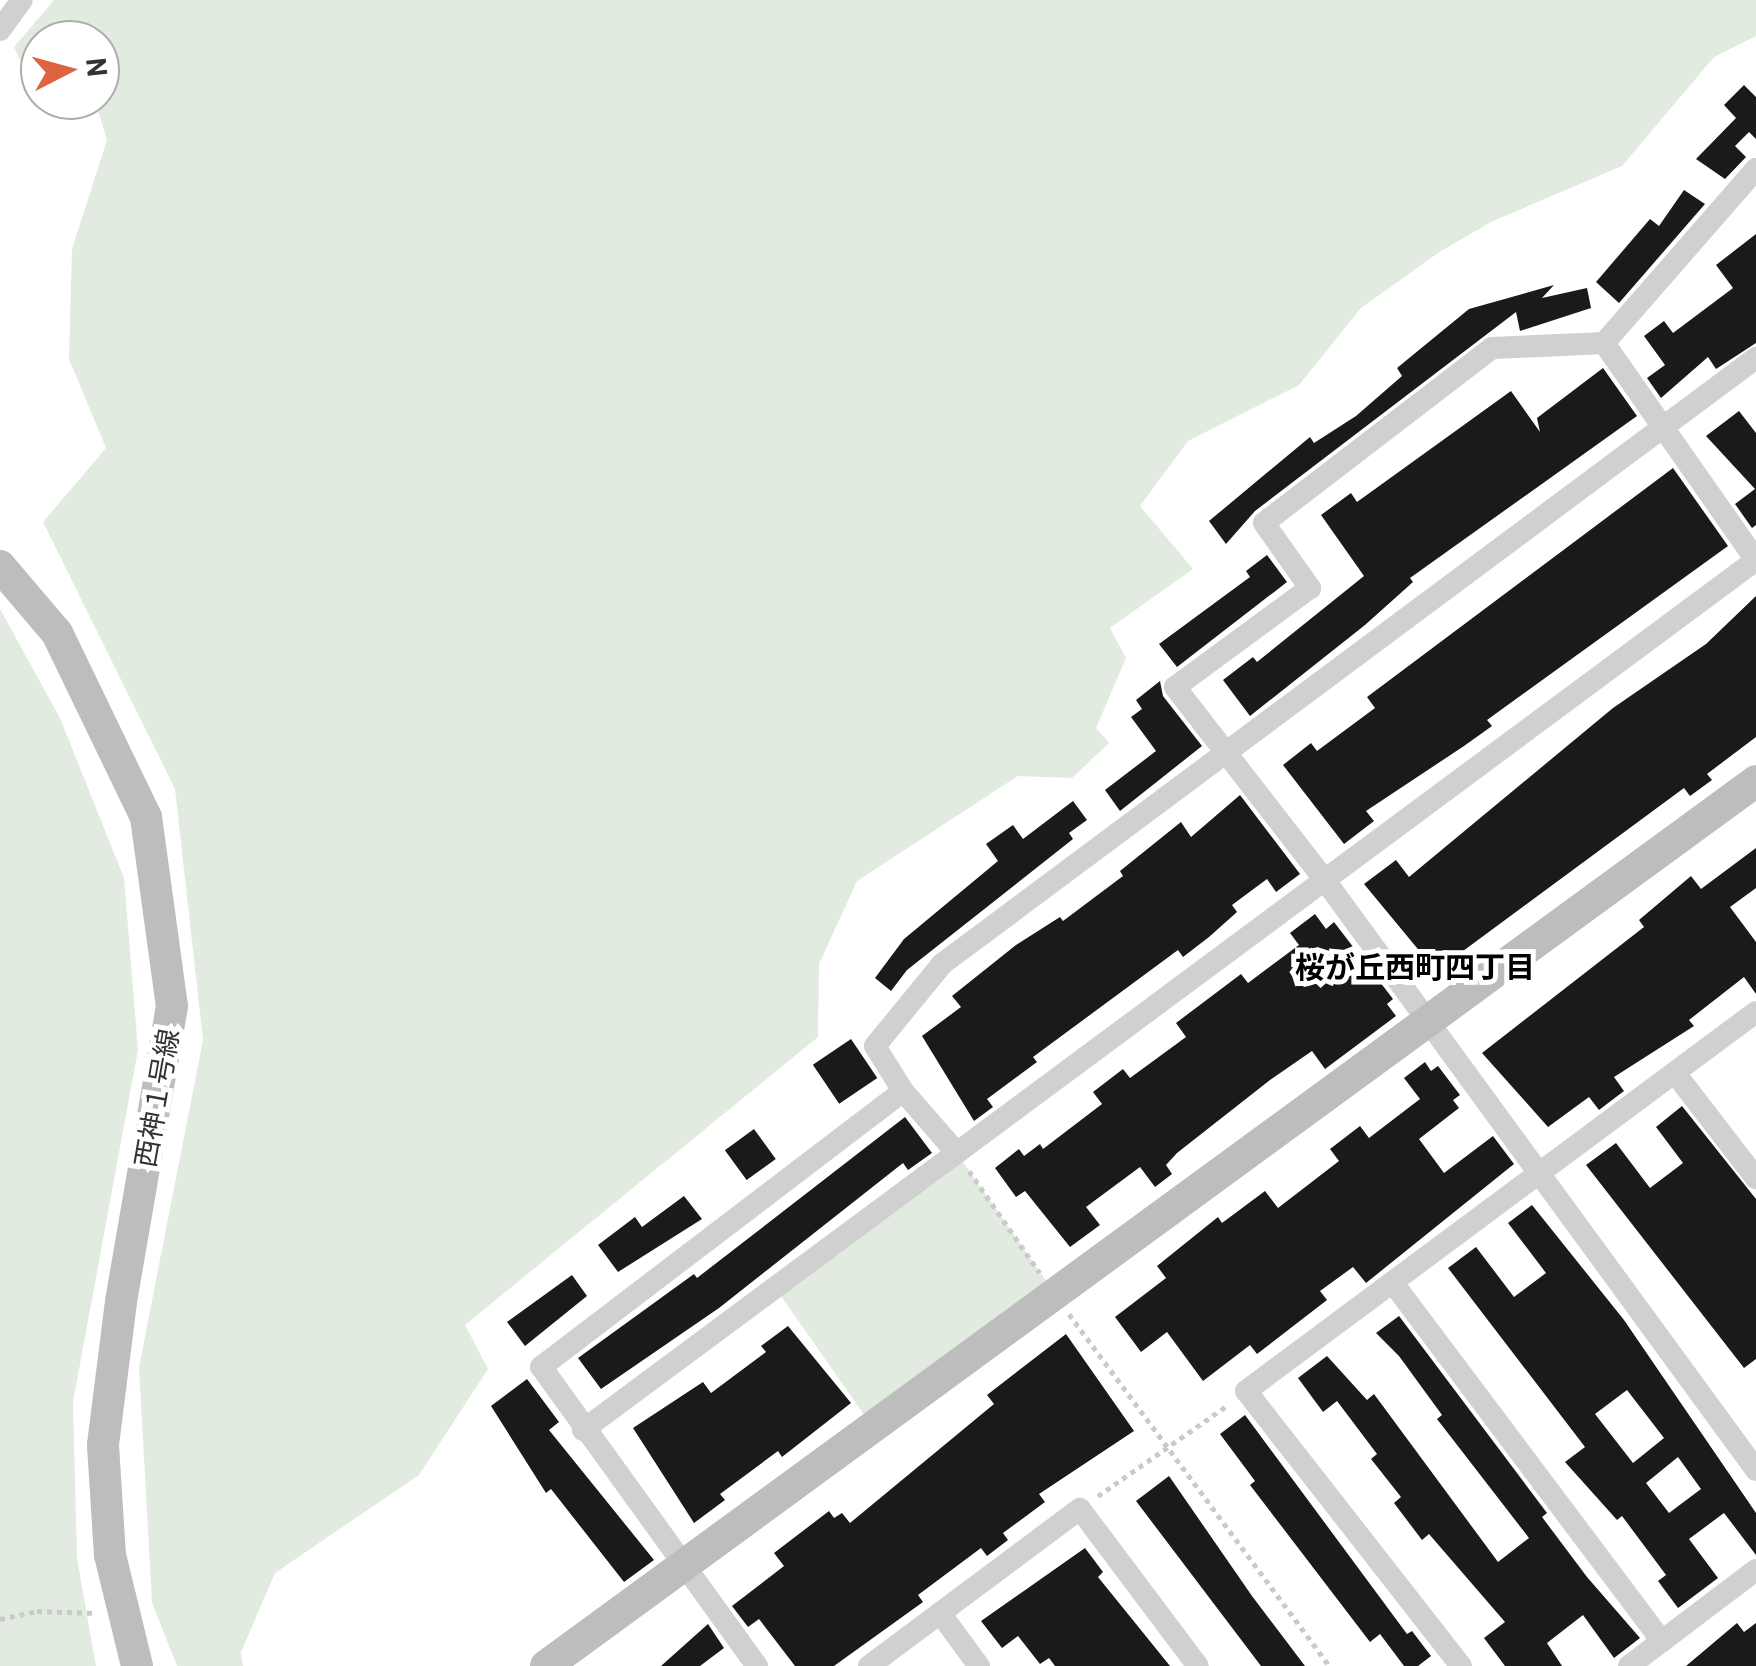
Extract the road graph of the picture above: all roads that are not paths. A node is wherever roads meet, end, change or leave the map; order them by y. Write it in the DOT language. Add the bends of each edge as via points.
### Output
graph roads {
  1 [pos="22,0"];
  2 [pos="0,30"];
  3 [pos="1756,169"];
  4 [pos="1604,343"];
  5 [pos="1756,358"];
  6 [pos="1659,430"];
  7 [pos="1756,560"];
  8 [pos="0,566"];
  9 [pos="1227,754"];
  10 [pos="1756,781"];
  11 [pos="1324,879"];
  12 [pos="1756,1012"];
  13 [pos="1425,1023"];
  14 [pos="1675,1073"];
  15 [pos="903,1091"];
  16 [pos="956,1152"];
  17 [pos="1540,1175"];
  18 [pos="1756,1178"];
  19 [pos="1392,1283"];
  20 [pos="584,1430"];
  21 [pos="1756,1470"];
  22 [pos="683,1566"];
  23 [pos="1756,1570"];
  24 [pos="940,1614"];
  25 [pos="1662,1641"];
  26 [pos="137,1666"];
  27 [pos="546,1666"];
  28 [pos="756,1666"];
  29 [pos="869,1666"];
  30 [pos="978,1666"];
  31 [pos="1198,1666"];
  32 [pos="1461,1666"];
  33 [pos="1629,1666"];
  1 -- 2 [label="street"];
  3 -- 4 [label="street"];
  4 -- 6 [label="street"];
  4 -- 9 [label="street" via="1492,348 1264,523 1310,588 1175,687"];
  5 -- 6 [label="street"];
  6 -- 7 [label="street"];
  6 -- 9 [label="street"];
  7 -- 11 [label="street"];
  8 -- 26 [label="street, 西神１号線" via="56,632 146,817 172,1006 120,1302 103,1446 120,1614"];
  9 -- 11 [label="street"];
  9 -- 15 [label="street" via="942,964 875,1046"];
  10 -- 13 [label="street"];
  11 -- 13 [label="street"];
  11 -- 16 [label="street"];
  12 -- 14 [label="street"];
  13 -- 17 [label="street"];
  13 -- 22 [label="street"];
  14 -- 17 [label="street"];
  14 -- 18 [label="street"];
  15 -- 16 [label="street"];
  15 -- 20 [label="street" via="541,1367"];
  16 -- 20 [label="street"];
  17 -- 19 [label="street"];
  17 -- 21 [label="street"];
  19 -- 25 [label="street"];
  19 -- 32 [label="street" via="1246,1391"];
  20 -- 22 [label="street"];
  22 -- 27 [label="street"];
  22 -- 28 [label="street"];
  23 -- 25 [label="street"];
  24 -- 29 [label="street"];
  24 -- 30 [label="street"];
  24 -- 31 [label="street" via="1080,1509"];
  25 -- 33 [label="street"];
}
